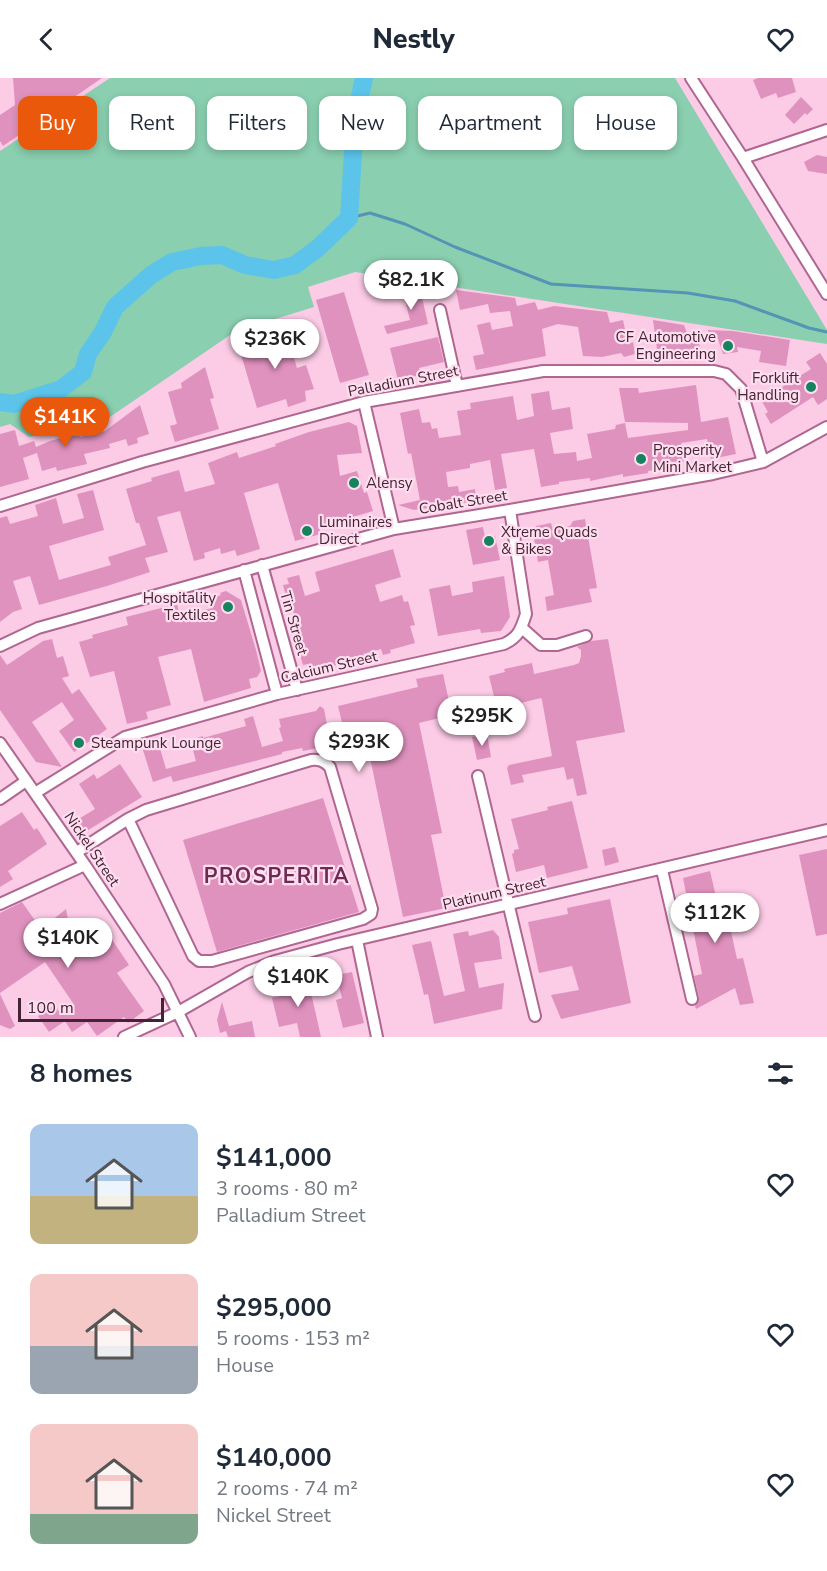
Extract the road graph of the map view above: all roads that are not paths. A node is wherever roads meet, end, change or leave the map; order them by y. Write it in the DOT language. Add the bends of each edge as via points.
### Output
graph roads {
  1 [pos="691,78"];
  2 [pos="827,130"];
  3 [pos="743,158"];
  4 [pos="827,294"];
  5 [pos="440,310"];
  6 [pos="457,386"];
  7 [pos="364,402"];
  8 [pos="827,427"];
  9 [pos="763,462"];
  10 [pos="0,506"];
  11 [pos="510,510"];
  12 [pos="394,529"];
  13 [pos="262,565"];
  14 [pos="244,570"];
  15 [pos="522,628"];
  16 [pos="585,636"];
  17 [pos="0,646"];
  18 [pos="297,690"];
  19 [pos="277,694"];
  20 [pos="0,743"];
  21 [pos="478,776"];
  22 [pos="26,781"];
  23 [pos="35,793"];
  24 [pos="0,800"];
  25 [pos="128,819"];
  26 [pos="827,830"];
  27 [pos="77,852"];
  28 [pos="85,865"];
  29 [pos="662,870"];
  30 [pos="0,904"];
  31 [pos="508,905"];
  32 [pos="357,940"];
  33 [pos="692,999"];
  34 [pos="178,1012"];
  35 [pos="535,1016"];
  36 [pos="124,1037"];
  37 [pos="190,1037"];
  38 [pos="377,1037"];
  1 -- 3 [label="street"];
  2 -- 3 [label="street"];
  3 -- 4 [label="street"];
  5 -- 6 [label="street"];
  6 -- 7 [label="street, Palladium Street"];
  6 -- 9 [label="street, Palladium Street" via="554,371 714,371 726,374 741,389"];
  7 -- 10 [label="street, Palladium Street" via="142,462"];
  7 -- 12 [label="street"];
  8 -- 9 [label="street, Cobalt Street"];
  9 -- 11 [label="street, Cobalt Street"];
  11 -- 12 [label="street, Cobalt Street"];
  11 -- 15 [label="street" via="526,614"];
  12 -- 13 [label="street, Cobalt Street"];
  13 -- 14 [label="street, Cobalt Street"];
  13 -- 18 [label="street, Tin Street"];
  14 -- 17 [label="street, Cobalt Street" via="38,628"];
  14 -- 19 [label="street"];
  15 -- 16 [label="street" via="541,645 557,645"];
  15 -- 18 [label="street, Calcium Street" via="504,644"];
  18 -- 19 [label="street, Calcium Street"];
  19 -- 23 [label="street, Calcium Street" via="125,737"];
  20 -- 22 [label="street, Nickel Street"];
  21 -- 31 [label="street"];
  22 -- 23 [label="street, Nickel Street"];
  22 -- 24 [label="street"];
  23 -- 27 [label="street, Nickel Street"];
  25 -- 25 [label="street" via="146,810 310,760 324,761 330,767 371,914 212,961 199,961 193,956"];
  25 -- 27 [label="street"];
  26 -- 29 [label="street, Platinum Street"];
  27 -- 28 [label="street, Nickel Street"];
  28 -- 30 [label="street"];
  28 -- 34 [label="street, Nickel Street" via="164,984"];
  29 -- 31 [label="street, Platinum Street"];
  29 -- 33 [label="street"];
  31 -- 32 [label="street, Platinum Street"];
  31 -- 35 [label="street"];
  32 -- 34 [label="street, Platinum Street" via="275,961"];
  32 -- 38 [label="street"];
  34 -- 36 [label="street, Platinum Street"];
  34 -- 37 [label="street, Nickel Street"];
}
